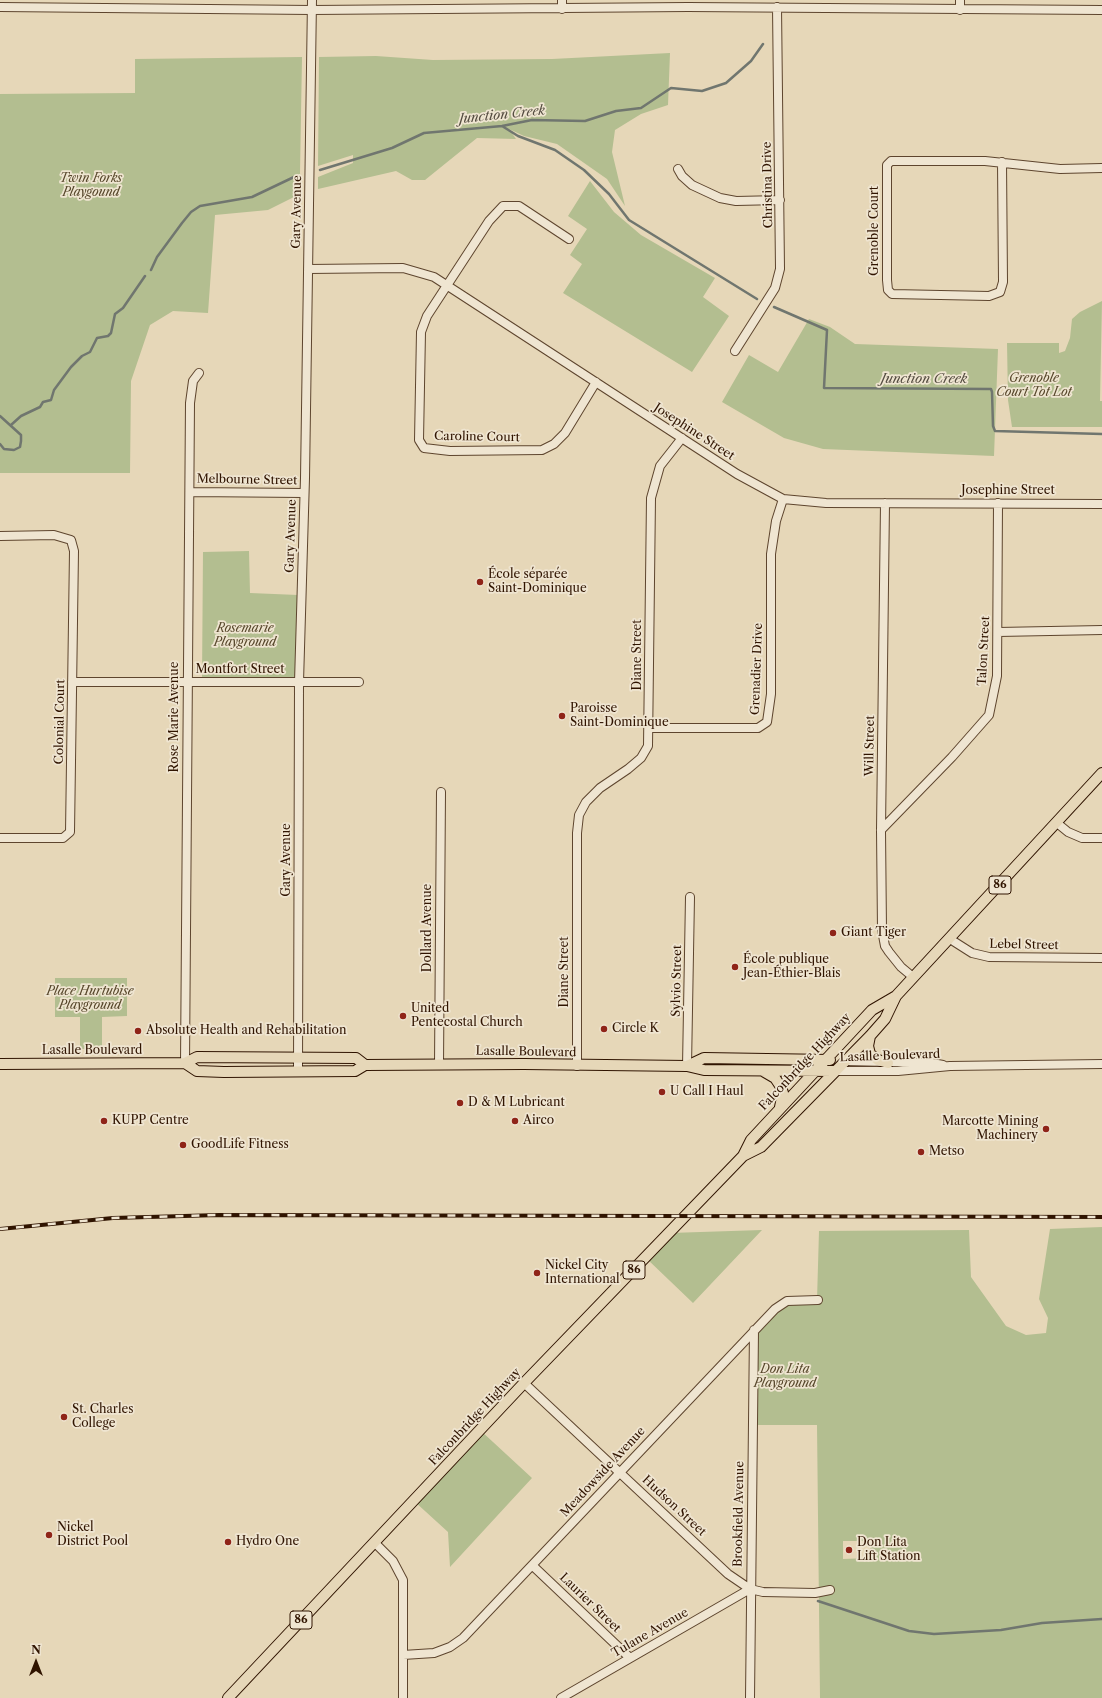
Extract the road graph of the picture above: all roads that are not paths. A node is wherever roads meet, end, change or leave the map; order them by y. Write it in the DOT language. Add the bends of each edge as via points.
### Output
graph roads {
  1 [pos="312,0"];
  2 [pos="562,0"];
  3 [pos="960,0"];
  4 [pos="434,4"];
  5 [pos="688,4"];
  6 [pos="0,7"];
  7 [pos="777,7"];
  8 [pos="562,9"];
  9 [pos="312,10"];
  10 [pos="960,10"];
  11 [pos="1102,10"];
  12 [pos="1002,162"];
  13 [pos="1102,168"];
  14 [pos="678,169"];
  15 [pos="780,200"];
  16 [pos="570,238"];
  17 [pos="308,269"];
  18 [pos="448,285"];
  19 [pos="735,351"];
  20 [pos="199,373"];
  21 [pos="596,382"];
  22 [pos="682,438"];
  23 [pos="190,492"];
  24 [pos="304,493"];
  25 [pos="782,499"];
  26 [pos="885,503"];
  27 [pos="998,503"];
  28 [pos="1102,504"];
  29 [pos="0,536"];
  30 [pos="1102,630"];
  31 [pos="998,632"];
  32 [pos="72,682"];
  33 [pos="187,682"];
  34 [pos="299,682"];
  35 [pos="359,682"];
  36 [pos="649,728"];
  37 [pos="1102,773"];
  38 [pos="440,792"];
  39 [pos="1057,823"];
  40 [pos="881,830"];
  41 [pos="0,838"];
  42 [pos="1102,838"];
  43 [pos="690,897"];
  44 [pos="950,939"];
  45 [pos="1102,958"];
  46 [pos="913,977"];
  47 [pos="896,996"];
  48 [pos="870,1036"];
  49 [pos="298,1058"];
  50 [pos="825,1060"];
  51 [pos="845,1061"];
  52 [pos="888,1063"];
  53 [pos="0,1064"];
  54 [pos="185,1064"];
  55 [pos="1102,1064"];
  56 [pos="365,1065"];
  57 [pos="439,1065"];
  58 [pos="576,1066"];
  59 [pos="687,1066"];
  60 [pos="950,1066"];
  61 [pos="759,1070"];
  62 [pos="815,1071"];
  63 [pos="834,1071"];
  64 [pos="298,1072"];
  65 [pos="780,1108"];
  66 [pos="743,1156"];
  67 [pos="818,1300"];
  68 [pos="754,1330"];
  69 [pos="524,1383"];
  70 [pos="619,1472"];
  71 [pos="375,1543"];
  72 [pos="533,1566"];
  73 [pos="750,1589"];
  74 [pos="830,1590"];
  75 [pos="403,1655"];
  76 [pos="630,1658"];
  77 [pos="228,1698"];
  78 [pos="403,1698"];
  79 [pos="561,1698"];
  80 [pos="750,1698"];
  1 -- 9 [label="street, Gary Avenue"];
  2 -- 8 [label="street"];
  3 -- 10 [label="street"];
  4 -- 8 [label="street"];
  4 -- 9 [label="street"];
  5 -- 7 [label="street"];
  5 -- 8 [label="street"];
  6 -- 9 [label="street"];
  7 -- 10 [label="street"];
  7 -- 15 [label="street, Christina Drive"];
  9 -- 17 [label="street, Gary Avenue"];
  10 -- 11 [label="street"];
  12 -- 12 [label="street, Grenoble Court" via="891,160 887,169 887,280 888,290 892,294 989,296 1000,292 1003,282"];
  12 -- 13 [label="street, Grenoble Court" via="1060,169"];
  14 -- 15 [label="street" via="692,185 720,198 736,201"];
  15 -- 19 [label="street, Christina Drive" via="780,269 775,288"];
  16 -- 18 [label="street" via="519,206 503,206 489,221"];
  17 -- 18 [label="street, Josephine Street" via="403,268 434,277"];
  17 -- 24 [label="street, Gary Avenue"];
  18 -- 21 [label="street, Josephine Street"];
  18 -- 21 [label="street, Caroline Court" via="427,316 421,332 419,440 424,448 542,450 565,434"];
  20 -- 23 [label="street, Rose Marie Avenue" via="193,382 190,403"];
  21 -- 22 [label="street, Josephine Street"];
  22 -- 25 [label="street, Josephine Street" via="737,474"];
  22 -- 36 [label="street, Diane Street" via="660,466 651,498"];
  23 -- 24 [label="street, Melbourne Street"];
  23 -- 33 [label="street, Rose Marie Avenue"];
  24 -- 34 [label="street, Gary Avenue"];
  25 -- 26 [label="street, Josephine Street"];
  25 -- 36 [label="street, Grenadier Drive" via="771,554 771,694 767,722 758,728"];
  26 -- 27 [label="street, Josephine Street"];
  26 -- 40 [label="street, Will Street"];
  27 -- 28 [label="street, Josephine Street"];
  27 -- 31 [label="street, Talon Street"];
  29 -- 32 [label="street, Colonial Court" via="54,535 71,540 74,551"];
  30 -- 31 [label="street"];
  31 -- 40 [label="street, Talon Street" via="997,676 989,715"];
  32 -- 33 [label="street, Montfort Street"];
  32 -- 41 [label="street, Colonial Court" via="70,832 63,838"];
  33 -- 34 [label="street, Montfort Street"];
  33 -- 54 [label="street, Rose Marie Avenue"];
  34 -- 35 [label="street, Montfort Street"];
  34 -- 49 [label="street, Gary Avenue"];
  36 -- 58 [label="street, Diane Street" via="648,746 641,758 628,770 600,788 586,802 579,815"];
  37 -- 39 [label="main road, Falconbridge Highway / 86"];
  38 -- 57 [label="street, Dollard Avenue"];
  39 -- 42 [label="street" via="1068,832 1082,838"];
  39 -- 44 [label="main road, Falconbridge Highway / 86"];
  40 -- 46 [label="street, Will Street" via="882,930 885,946 901,967"];
  43 -- 59 [label="street, Sylvio Street"];
  44 -- 45 [label="street, Lebel Street" via="972,953 989,957"];
  44 -- 46 [label="main road, Falconbridge Highway / 86"];
  46 -- 47 [label="main road, Falconbridge Highway / 86"];
  47 -- 48 [label="main road, Falconbridge Highway / 86" via="885,1019"];
  47 -- 50 [label="main road, Falconbridge Highway / 86" via="872,1010"];
  48 -- 51 [label="main road, Falconbridge Highway / 86"];
  48 -- 52 [label="main road" via="870,1054"];
  49 -- 54 [label="main road, Lasalle Boulevard" via="197,1057"];
  49 -- 56 [label="main road, Lasalle Boulevard" via="356,1058"];
  49 -- 64 [label="street, Gary Avenue"];
  50 -- 51 [label="main road, Lasalle Boulevard"];
  50 -- 59 [label="main road, Lasalle Boulevard" via="704,1058"];
  50 -- 62 [label="main road, Falconbridge Highway / 86"];
  51 -- 52 [label="street, Lasalle Boulevard"];
  51 -- 63 [label="main road, Falconbridge Highway / 86"];
  52 -- 60 [label="street, Lasalle Boulevard" via="932,1063"];
  53 -- 54 [label="main road, Lasalle Boulevard"];
  54 -- 64 [label="main road, Lasalle Boulevard" via="197,1071"];
  55 -- 60 [label="street, Lasalle Boulevard"];
  56 -- 57 [label="main road, Lasalle Boulevard"];
  56 -- 64 [label="main road, Lasalle Boulevard" via="355,1071"];
  57 -- 58 [label="main road, Lasalle Boulevard"];
  58 -- 59 [label="main road, Lasalle Boulevard"];
  59 -- 61 [label="main road, Lasalle Boulevard" via="704,1070"];
  60 -- 63 [label="street, Lasalle Boulevard" via="898,1071"];
  61 -- 62 [label="main road, Lasalle Boulevard"];
  61 -- 65 [label="main road" via="775,1078 781,1087 783,1093"];
  62 -- 63 [label="main road, Lasalle Boulevard"];
  62 -- 65 [label="main road, Falconbridge Highway / 86"];
  63 -- 66 [label="main road, Falconbridge Highway / 86" via="761,1147"];
  65 -- 66 [label="main road, Falconbridge Highway / 86" via="751,1140"];
  66 -- 69 [label="main road, Falconbridge Highway / 86"];
  67 -- 68 [label="street, Meadowside Avenue" via="795,1300 780,1304"];
  68 -- 70 [label="street, Meadowside Avenue"];
  68 -- 73 [label="street, Brookfield Avenue"];
  69 -- 70 [label="street, Hudson Street"];
  69 -- 71 [label="main road, Falconbridge Highway / 86"];
  70 -- 72 [label="street, Meadowside Avenue"];
  70 -- 73 [label="street, Hudson Street" via="728,1574"];
  71 -- 75 [label="street" via="393,1561 402,1580"];
  71 -- 77 [label="main road, Falconbridge Highway / 86"];
  72 -- 75 [label="street, Meadowside Avenue" via="475,1628 456,1644 434,1653"];
  72 -- 76 [label="street, Laurier Street"];
  73 -- 74 [label="street" via="814,1593"];
  73 -- 76 [label="street, Tulane Avenue"];
  73 -- 80 [label="street, Brookfield Avenue"];
  75 -- 78 [label="street"];
  76 -- 79 [label="street, Tulane Avenue"];
}
